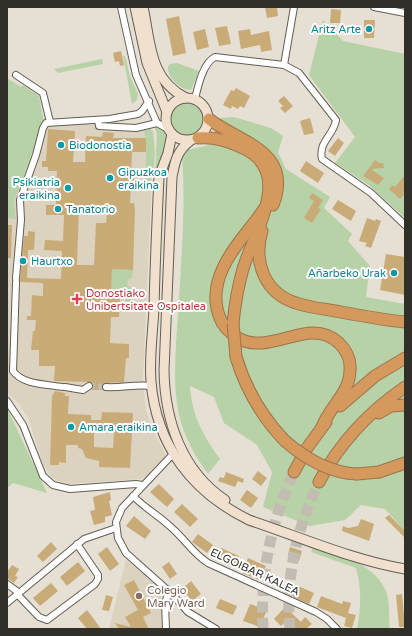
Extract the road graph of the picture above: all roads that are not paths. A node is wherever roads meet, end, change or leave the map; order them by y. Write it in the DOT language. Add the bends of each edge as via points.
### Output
graph roads {
  1 [pos="121,7"];
  2 [pos="135,7"];
  3 [pos="143,7"];
  4 [pos="294,7"];
  5 [pos="374,7"];
  6 [pos="405,13"];
  7 [pos="284,65"];
  8 [pos="16,75"];
  9 [pos="191,98"];
  10 [pos="148,101"];
  11 [pos="167,112"];
  12 [pos="209,119"];
  13 [pos="98,120"];
  14 [pos="50,122"];
  15 [pos="157,123"];
  16 [pos="170,132"];
  17 [pos="194,139"];
  18 [pos="266,206"];
  19 [pos="405,225"];
  20 [pos="263,228"];
  21 [pos="238,286"];
  22 [pos="405,322"];
  23 [pos="405,358"];
  24 [pos="89,386"];
  25 [pos="151,386"];
  26 [pos="106,387"];
  27 [pos="405,387"];
  28 [pos="166,394"];
  29 [pos="7,401"];
  30 [pos="405,405"];
  31 [pos="369,416"];
  32 [pos="160,424"];
  33 [pos="322,427"];
  34 [pos="173,429"];
  35 [pos="176,438"];
  36 [pos="173,454"];
  37 [pos="402,462"];
  38 [pos="294,472"];
  39 [pos="198,475"];
  40 [pos="320,482"];
  41 [pos="142,485"];
  42 [pos="133,496"];
  43 [pos="116,528"];
  44 [pos="77,544"];
  45 [pos="405,565"];
  46 [pos="405,570"];
  47 [pos="7,584"];
  48 [pos="169,591"];
  49 [pos="18,593"];
  50 [pos="7,603"];
  51 [pos="166,629"];
  52 [pos="216,629"];
  53 [pos="337,629"];
  1 -- 10 [label="street" via="136,75"];
  2 -- 11 [label="main road" via="149,70"];
  3 -- 9 [label="main road" via="158,72 167,86"];
  4 -- 7 [label="street"];
  5 -- 6 [label="street"];
  7 -- 9 [label="street" via="215,57 210,60"];
  7 -- 19 [label="street" via="299,73 336,120 335,126 322,144 322,159 371,193"];
  8 -- 14 [label="street" via="43,93"];
  9 -- 11 [label="main road" via="174,102"];
  9 -- 12 [label="main road" via="205,107"];
  10 -- 13 [label="street" via="138,114"];
  10 -- 15 [label="street"];
  11 -- 16 [label="main road" via="166,120"];
  12 -- 17 [label="main road" via="206,130"];
  12 -- 20 [label="highway" via="258,147 273,167 277,184 276,196"];
  13 -- 14 [label="street"];
  13 -- 15 [label="street" via="99,126 136,128"];
  14 -- 24 [label="street" via="43,128 20,200 13,371 17,377 24,380 83,390"];
  15 -- 16 [label="street"];
  16 -- 17 [label="main road" via="177,138"];
  16 -- 25 [label="main road" via="170,147 159,177"];
  17 -- 18 [label="highway" via="225,140 259,158 266,168 269,180"];
  17 -- 28 [label="main road" via="176,155 172,177 164,371"];
  18 -- 21 [label="highway"];
  18 -- 33 [label="highway" via="224,266 216,286 218,313 230,333 249,343 269,343 312,333 326,335 341,345 349,359 350,375 345,390"];
  20 -- 21 [label="highway"];
  20 -- 22 [label="highway" via="259,244 260,266 268,285 285,298 308,306"];
  21 -- 37 [label="highway, bridge" via="233,323 236,357 245,385 270,426 285,442 317,464 343,473 379,472"];
  23 -- 33 [label="highway" via="360,387"];
  25 -- 26 [label="street"];
  25 -- 28 [label="main road"];
  25 -- 32 [label="main road"];
  27 -- 31 [label="highway"];
  28 -- 34 [label="main road"];
  29 -- 41 [label="street" via="23,425 43,476 53,485 70,489"];
  30 -- 31 [label="highway" via="391,406"];
  31 -- 40 [label="highway" via="338,453"];
  32 -- 34 [label="main road" via="168,436 172,434"];
  32 -- 36 [label="main road"];
  33 -- 38 [label="highway"];
  34 -- 35 [label="main road"];
  35 -- 36 [label="main road"];
  35 -- 39 [label="main road"];
  36 -- 39 [label="main road" via="179,455"];
  36 -- 41 [label="street"];
  36 -- 46 [label="main road" via="200,488 249,520 379,564"];
  39 -- 45 [label="main road" via="219,496 252,515 380,559"];
  41 -- 42 [label="street"];
  42 -- 43 [label="street" via="120,512"];
  42 -- 53 [label="street, ELGOIBAR KALEA" via="174,529 192,551 208,563 316,612"];
  43 -- 44 [label="street" via="96,534"];
  43 -- 48 [label="street" via="126,553"];
  44 -- 49 [label="street"];
  44 -- 49 [label="street" via="98,575 95,584 47,620 39,617"];
  47 -- 49 [label="street"];
  48 -- 51 [label="street" via="165,603"];
  48 -- 52 [label="street" via="194,617"];
  49 -- 50 [label="street"];
}
